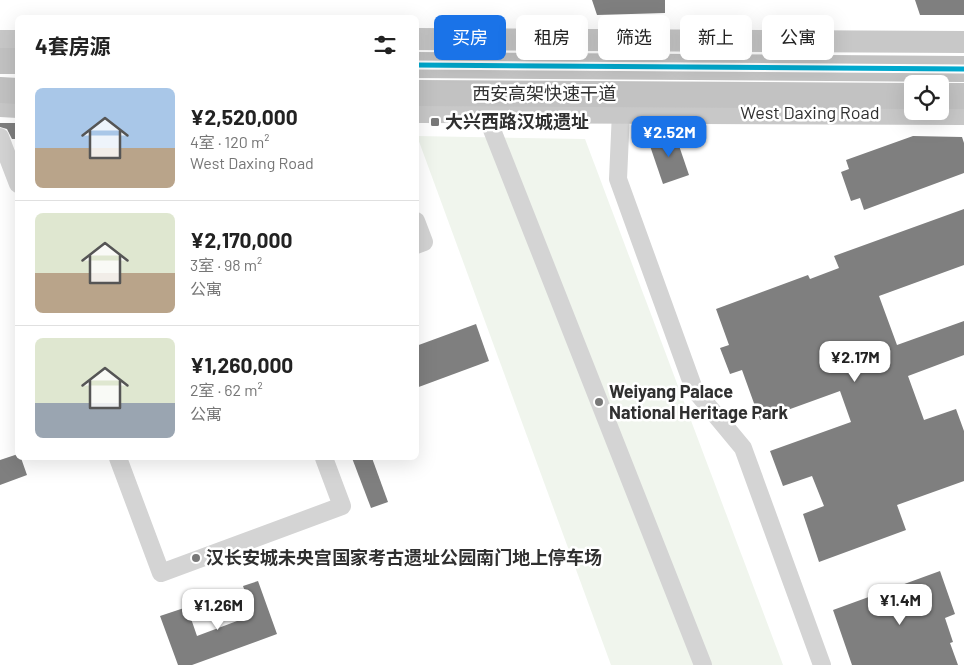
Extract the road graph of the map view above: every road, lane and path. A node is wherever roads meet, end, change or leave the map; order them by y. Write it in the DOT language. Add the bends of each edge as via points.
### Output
graph roads {
  1 [pos="419,39"];
  2 [pos="0,41"];
  3 [pos="15,41"];
  4 [pos="964,42"];
  5 [pos="0,61"];
  6 [pos="15,61"];
  7 [pos="419,65"];
  8 [pos="964,69"];
  9 [pos="0,90"];
  10 [pos="15,91"];
  11 [pos="419,93"];
  12 [pos="904,96"];
  13 [pos="949,96"];
  14 [pos="964,96"];
  15 [pos="0,106"];
  16 [pos="15,106"];
  17 [pos="419,112"];
  18 [pos="485,112"];
  19 [pos="622,112"];
  20 [pos="964,114"];
  21 [pos="0,137"];
  22 [pos="15,176"];
  23 [pos="419,229"];
  24 [pos="419,244"];
  25 [pos="119,460"];
  26 [pos="325,460"];
  27 [pos="703,665"];
  28 [pos="822,665"];
  1 -- 4 [label="main road"];
  2 -- 3 [label="main road"];
  5 -- 6 [label="highway"];
  7 -- 8 [label="highway, 西安高架快速干道"];
  9 -- 10 [label="highway"];
  11 -- 12 [label="highway, 西安高架快速干道"];
  13 -- 14 [label="highway"];
  15 -- 16 [label="main road"];
  17 -- 18 [label="main road, West Daxing Road"];
  18 -- 19 [label="main road, West Daxing Road"];
  18 -- 27 [label="street"];
  19 -- 20 [label="main road, West Daxing Road"];
  19 -- 28 [label="street" via="618,179 694,388 743,448"];
  21 -- 22 [label="street"];
  23 -- 24 [label="street" via="424,242"];
  25 -- 26 [label="street" via="161,573 342,506"];
}
